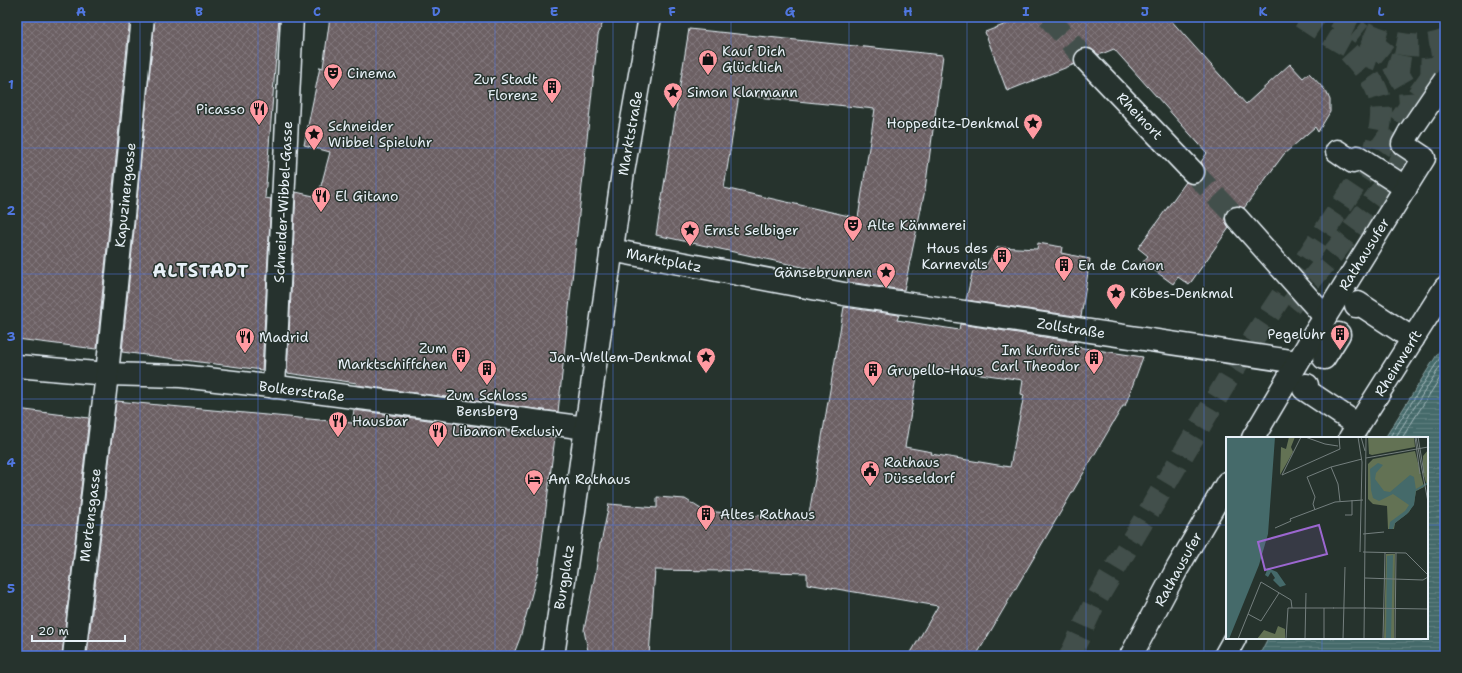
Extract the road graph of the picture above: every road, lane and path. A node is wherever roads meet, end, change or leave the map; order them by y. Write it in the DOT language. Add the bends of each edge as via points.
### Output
graph roads {
  1 [pos="143,17"];
  2 [pos="292,17"];
  3 [pos="650,17"];
  4 [pos="1086,60"];
  5 [pos="1445,80"];
  6 [pos="1337,151"];
  7 [pos="1193,172"];
  8 [pos="1406,188"];
  9 [pos="1237,218"];
  10 [pos="611,250"];
  11 [pos="1445,288"];
  12 [pos="844,294"];
  13 [pos="1356,306"];
  14 [pos="1327,337"];
  15 [pos="1413,339"];
  16 [pos="1297,362"];
  17 [pos="17,366"];
  18 [pos="107,374"];
  19 [pos="1307,384"];
  20 [pos="274,387"];
  21 [pos="586,428"];
  22 [pos="1354,431"];
  23 [pos="1254,437"];
  24 [pos="1226,485"];
  25 [pos="577,497"];
  26 [pos="1234,639"];
  27 [pos="74,656"];
  28 [pos="553,656"];
  29 [pos="1130,656"];
  30 [pos="1225,656"];
  1 -- 18 [label="street, Kapuzinergasse"];
  2 -- 20 [label="street, Schneider-Wibbel-Gasse"];
  3 -- 10 [label="street, Marktstraße"];
  4 -- 7 [label="street, Rheinort"];
  5 -- 8 [label="street, Rathausufer, bridge" via="1403,144 1424,158"];
  6 -- 8 [label="street" via="1354,162 1358,157"];
  8 -- 14 [label="street, Rathausufer"];
  9 -- 14 [label="street"];
  10 -- 12 [label="street, Marktplatz"];
  10 -- 21 [label="street, Marktplatz"];
  11 -- 15 [label="street, Rheinwerft"];
  12 -- 16 [label="street, Zollstraße"];
  13 -- 15 [label="street" via="1358,303"];
  14 -- 16 [label="street, Rathausufer"];
  15 -- 22 [label="street, Rheinwerft"];
  16 -- 23 [label="street, Rathausufer"];
  17 -- 18 [label="street, Bolkerstraße"];
  18 -- 20 [label="street, Bolkerstraße" via="181,376"];
  18 -- 27 [label="street, Mertensgasse"];
  19 -- 22 [label="street" via="1304,390"];
  20 -- 21 [label="street, Bolkerstraße"];
  21 -- 25 [label="street, Marktplatz"];
  24 -- 29 [label="street, Rathausufer"];
  25 -- 28 [label="street, Burgplatz"];
  26 -- 30 [label="street"];
}
